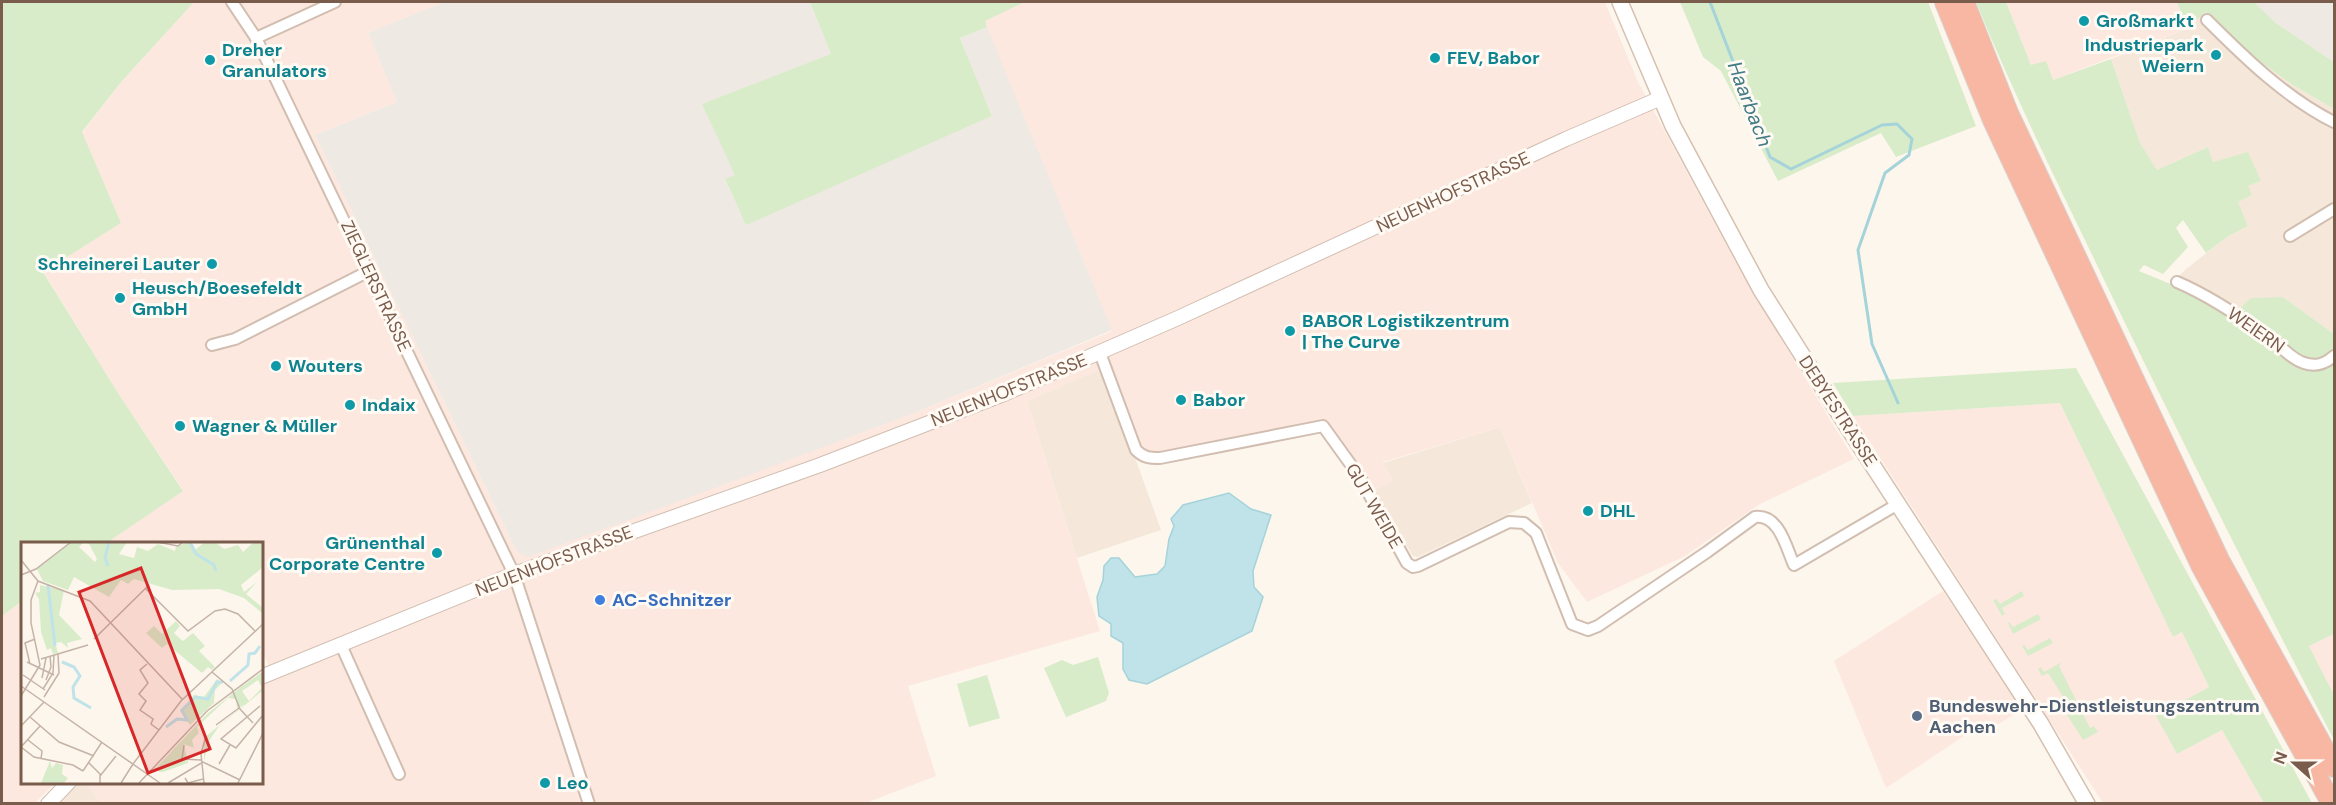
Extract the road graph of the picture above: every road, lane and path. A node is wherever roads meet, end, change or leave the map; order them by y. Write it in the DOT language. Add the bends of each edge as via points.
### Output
graph roads {
  1 [pos="232,2"];
  2 [pos="335,2"];
  3 [pos="1620,2"];
  4 [pos="1945,2"];
  5 [pos="1964,2"];
  6 [pos="2207,20"];
  7 [pos="256,38"];
  8 [pos="1662,98"];
  9 [pos="2334,122"];
  10 [pos="2334,209"];
  11 [pos="2290,236"];
  12 [pos="369,271"];
  13 [pos="2177,282"];
  14 [pos="212,345"];
  15 [pos="1100,352"];
  16 [pos="2334,356"];
  17 [pos="1898,504"];
  18 [pos="514,574"];
  19 [pos="341,645"];
  20 [pos="262,677"];
  21 [pos="2334,767"];
  22 [pos="399,774"];
  23 [pos="68,784"];
  24 [pos="2331,801"];
  25 [pos="48,804"];
  26 [pos="589,804"];
  27 [pos="2087,804"];
  1 -- 7 [label="street, ZIEGLERSTRASSE"];
  2 -- 7 [label="street"];
  3 -- 8 [label="main road, DEBYESTRASSE"];
  4 -- 24 [label="highway" via="1993,120 2202,567"];
  5 -- 21 [label="highway" via="2008,113 2220,560"];
  6 -- 9 [label="street" via="2251,63"];
  7 -- 12 [label="street, ZIEGLERSTRASSE"];
  8 -- 15 [label="street, NEUENHOFSTRASSE"];
  8 -- 17 [label="main road, DEBYESTRASSE" via="1673,126 1761,290"];
  10 -- 11 [label="street"];
  12 -- 14 [label="street" via="235,339"];
  12 -- 18 [label="street, ZIEGLERSTRASSE"];
  13 -- 16 [label="street, WEIERN" via="2242,319 2300,362 2318,365"];
  15 -- 17 [label="street, GUT WEIDE" via="1136,450 1142,456 1160,458 1323,426 1359,476 1407,563 1418,566 1509,522 1524,523 1536,533 1572,624 1588,630 1755,517 1764,516 1774,522 1794,565"];
  15 -- 18 [label="street, NEUENHOFSTRASSE" via="1004,394 820,465"];
  17 -- 27 [label="main road, DEBYESTRASSE" via="2041,724"];
  18 -- 19 [label="street, NEUENHOFSTRASSE"];
  18 -- 26 [label="street, ZIEGLERSTRASSE"];
  19 -- 20 [label="street, NEUENHOFSTRASSE"];
  19 -- 22 [label="street"];
  23 -- 25 [label="street"];
}
